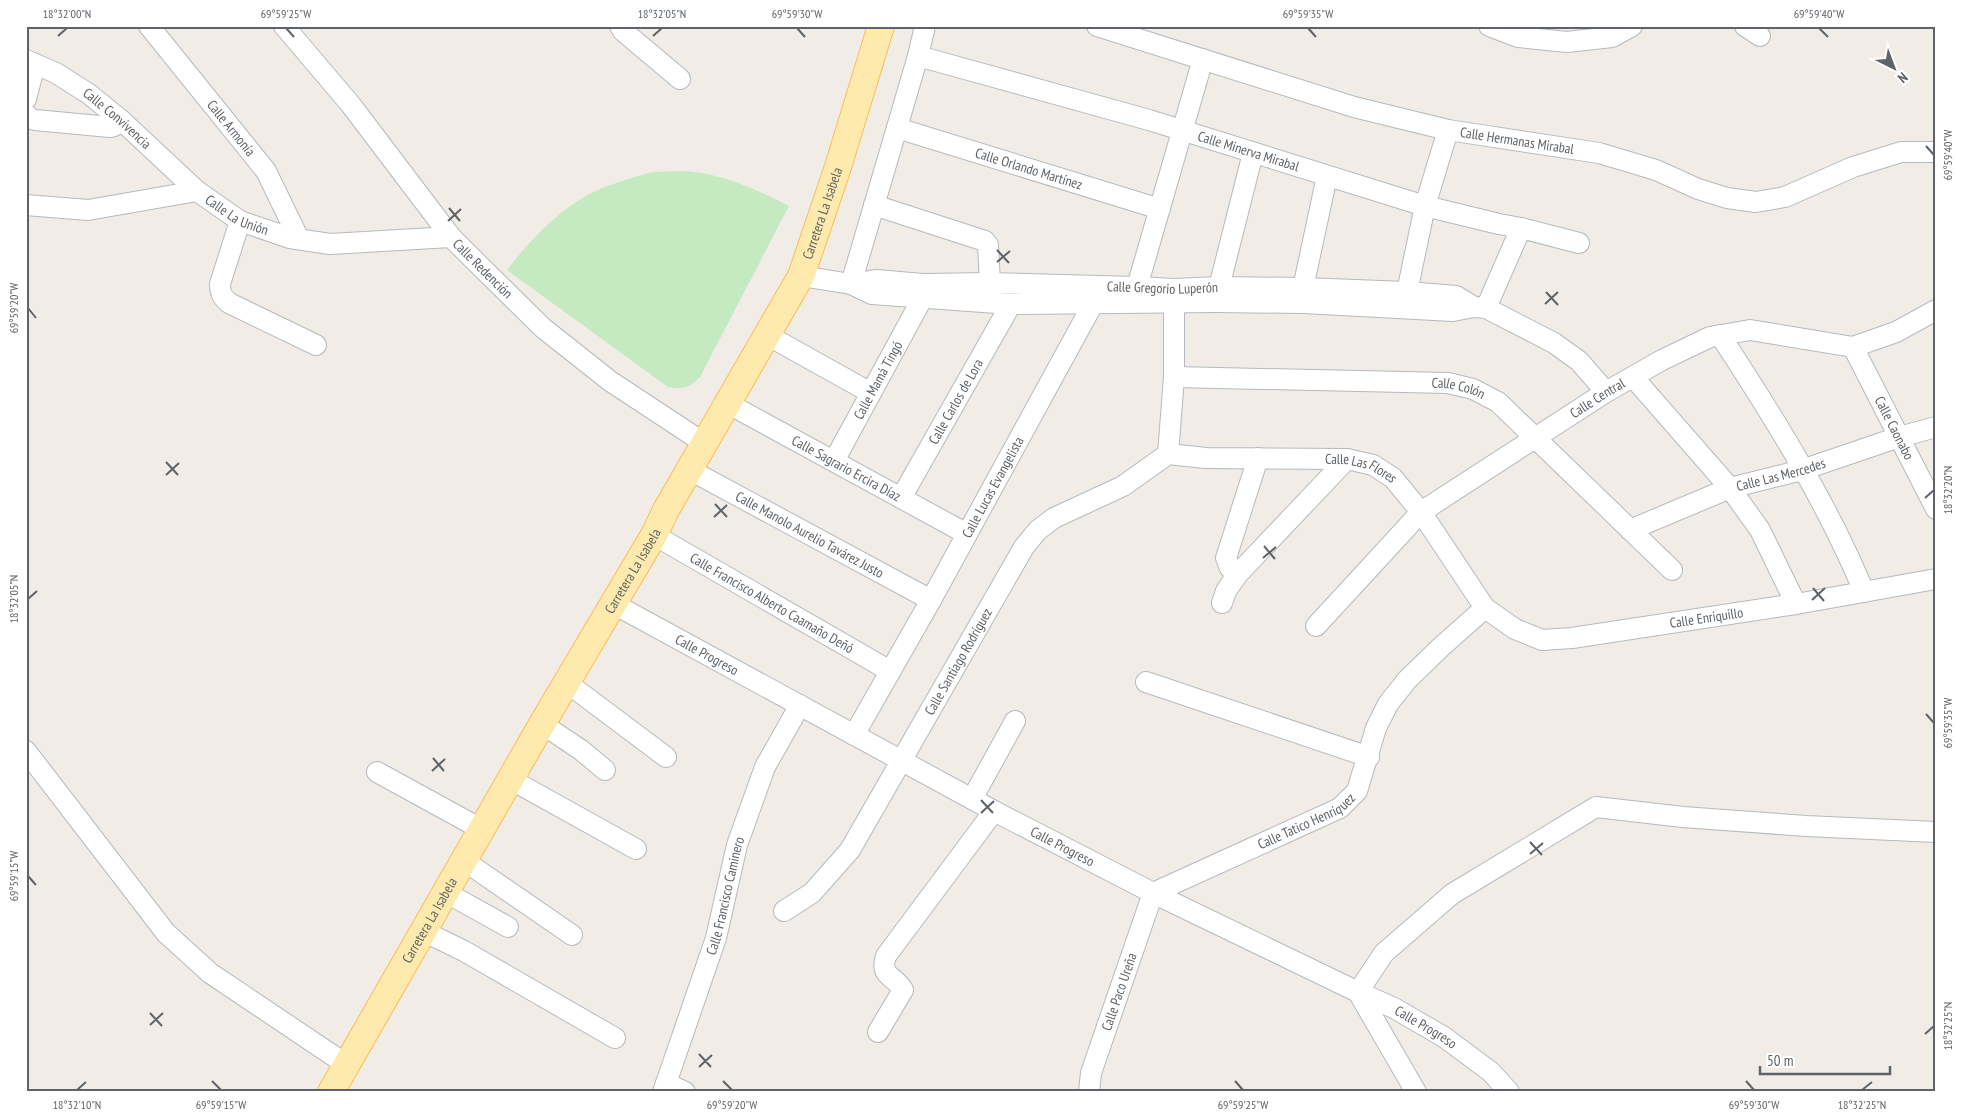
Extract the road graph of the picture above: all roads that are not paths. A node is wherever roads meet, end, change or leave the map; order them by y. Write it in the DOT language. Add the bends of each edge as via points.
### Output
graph roads {
  1 [pos="149,26"];
  2 [pos="284,26"];
  3 [pos="620,26"];
  4 [pos="881,26"];
  5 [pos="925,26"];
  6 [pos="1097,26"];
  7 [pos="1489,26"];
  8 [pos="1632,26"];
  9 [pos="918,56"];
  10 [pos="1203,59"];
  11 [pos="31,62"];
  12 [pos="680,79"];
  13 [pos="26,99"];
  14 [pos="26,114"];
  15 [pos="121,120"];
  16 [pos="897,128"];
  17 [pos="1448,130"];
  18 [pos="1183,131"];
  19 [pos="1936,152"];
  20 [pos="1253,153"];
  21 [pos="1327,176"];
  22 [pos="197,191"];
  23 [pos="26,205"];
  24 [pos="874,205"];
  25 [pos="1425,206"];
  26 [pos="1160,209"];
  27 [pos="240,221"];
  28 [pos="1521,228"];
  29 [pos="451,237"];
  30 [pos="299,239"];
  31 [pos="1578,244"];
  32 [pos="802,276"];
  33 [pos="850,284"];
  34 [pos="990,284"];
  35 [pos="1137,287"];
  36 [pos="1407,292"];
  37 [pos="1217,294"];
  38 [pos="1174,296"];
  39 [pos="1303,296"];
  40 [pos="922,298"];
  41 [pos="1094,302"];
  42 [pos="1011,304"];
  43 [pos="1480,308"];
  44 [pos="1936,310"];
  45 [pos="766,335"];
  46 [pos="1720,335"];
  47 [pos="316,345"];
  48 [pos="1853,347"];
  49 [pos="1633,377"];
  50 [pos="1174,378"];
  51 [pos="1606,392"];
  52 [pos="871,393"];
  53 [pos="727,403"];
  54 [pos="1936,427"];
  55 [pos="1899,437"];
  56 [pos="1536,438"];
  57 [pos="704,443"];
  58 [pos="1168,454"];
  59 [pos="1258,458"];
  60 [pos="1347,459"];
  61 [pos="834,461"];
  62 [pos="690,470"];
  63 [pos="1802,470"];
  64 [pos="1730,488"];
  65 [pos="901,498"];
  66 [pos="1936,509"];
  67 [pos="1421,512"];
  68 [pos="1630,530"];
  69 [pos="654,534"];
  70 [pos="967,534"];
  71 [pos="1672,570"];
  72 [pos="1237,575"];
  73 [pos="1936,579"];
  74 [pos="1864,592"];
  75 [pos="931,600"];
  76 [pos="612,603"];
  77 [pos="1222,603"];
  78 [pos="1796,604"];
  79 [pos="1485,608"];
  80 [pos="1316,626"];
  81 [pos="890,671"];
  82 [pos="566,682"];
  83 [pos="1146,682"];
  84 [pos="800,705"];
  85 [pos="1015,721"];
  86 [pos="542,724"];
  87 [pos="854,735"];
  88 [pos="26,751"];
  89 [pos="666,757"];
  90 [pos="1369,757"];
  91 [pos="901,761"];
  92 [pos="605,770"];
  93 [pos="377,772"];
  94 [pos="510,779"];
  95 [pos="972,799"];
  96 [pos="994,811"];
  97 [pos="481,829"];
  98 [pos="1936,832"];
  99 [pos="636,849"];
  100 [pos="463,860"];
  101 [pos="445,892"];
  102 [pos="1153,893"];
  103 [pos="784,911"];
  104 [pos="508,927"];
  105 [pos="422,931"];
  106 [pos="572,935"];
  107 [pos="1358,992"];
  108 [pos="878,1032"];
  109 [pos="615,1038"];
  110 [pos="346,1065"];
  111 [pos="665,1087"];
  112 [pos="333,1091"];
  113 [pos="685,1092"];
  114 [pos="1089,1092"];
  115 [pos="1416,1092"];
  116 [pos="1509,1092"];
  1 -- 30 [label="street, Calle Armonía" via="266,171"];
  2 -- 29 [label="street, Calle Redención" via="351,105"];
  3 -- 12 [label="street"];
  4 -- 32 [label="main road, Carretera La Isabela"];
  5 -- 9 [label="street"];
  6 -- 10 [label="street, Calle Hermanas Mirabal"];
  7 -- 8 [label="street" via="1518,37 1567,42 1612,37"];
  9 -- 16 [label="street"];
  9 -- 18 [label="street, Calle Minerva Mirabal"];
  10 -- 17 [label="street, Calle Hermanas Mirabal" via="1354,107"];
  10 -- 18 [label="street"];
  11 -- 13 [label="street"];
  11 -- 15 [label="street, Calle Convivencia" via="89,94"];
  14 -- 15 [label="street" via="35,120 110,126"];
  15 -- 22 [label="street, Calle Convivencia"];
  16 -- 24 [label="street"];
  16 -- 26 [label="street, Calle Orlando Martínez"];
  17 -- 19 [label="street, Calle Hermanas Mirabal" via="1599,153 1656,170 1698,189 1756,202 1785,196 1853,166 1901,152"];
  17 -- 25 [label="street"];
  18 -- 20 [label="street, Calle Minerva Mirabal"];
  18 -- 26 [label="street"];
  20 -- 21 [label="street, Calle Minerva Mirabal"];
  20 -- 37 [label="street"];
  21 -- 25 [label="street, Calle Minerva Mirabal"];
  21 -- 39 [label="street"];
  22 -- 23 [label="street, Calle La Unión" via="88,210"];
  22 -- 27 [label="street, Calle La Unión"];
  24 -- 33 [label="street"];
  24 -- 34 [label="street" via="985,241 988,245"];
  25 -- 28 [label="street, Calle Minerva Mirabal"];
  25 -- 36 [label="street"];
  26 -- 35 [label="street"];
  27 -- 30 [label="street, Calle La Unión"];
  27 -- 47 [label="street" via="220,284 223,297 229,303"];
  28 -- 31 [label="street, Calle Minerva Mirabal"];
  28 -- 43 [label="street"];
  29 -- 30 [label="street, Calle La Unión" via="330,244"];
  29 -- 57 [label="street, Calle Redención" via="543,328 610,381"];
  32 -- 33 [label="street, Calle Gregorio Luperón"];
  32 -- 45 [label="main road, Carretera La Isabela"];
  33 -- 34 [label="street, Calle Gregorio Luperón" via="876,280"];
  33 -- 40 [label="street, Calle Gregorio Luperón" via="872,294"];
  34 -- 35 [label="street, Calle Gregorio Luperón"];
  35 -- 38 [label="street, Calle Gregorio Luperón"];
  36 -- 39 [label="street, Calle Gregorio Luperón"];
  36 -- 43 [label="street, Calle Gregorio Luperón" via="1456,296"];
  37 -- 38 [label="street, Calle Gregorio Luperón"];
  37 -- 39 [label="street, Calle Gregorio Luperón"];
  38 -- 41 [label="street, Calle Gregorio Luperón"];
  38 -- 50 [label="street"];
  39 -- 43 [label="street, Calle Gregorio Luperón" via="1454,311"];
  40 -- 42 [label="street, Calle Gregorio Luperón"];
  40 -- 52 [label="street, Calle Mamá Tingó"];
  41 -- 42 [label="street, Calle Gregorio Luperón"];
  41 -- 70 [label="street, Calle Lucas Evangelista"];
  42 -- 65 [label="street, Calle Carlos de Lora"];
  43 -- 51 [label="street, Calle Gregorio Luperón" via="1554,344 1579,361"];
  44 -- 48 [label="street, Calle Central" via="1896,332"];
  45 -- 52 [label="street"];
  45 -- 53 [label="main road, Carretera La Isabela"];
  46 -- 48 [label="street, Calle Central" via="1750,330"];
  46 -- 49 [label="street, Calle Central" via="1710,337"];
  46 -- 63 [label="street" via="1770,411"];
  48 -- 55 [label="street, Calle Caonabo"];
  49 -- 51 [label="street, Calle Central"];
  49 -- 64 [label="street"];
  50 -- 56 [label="street, Calle Colón" via="1448,383 1473,389 1498,402"];
  50 -- 58 [label="street"];
  51 -- 56 [label="street, Calle Central"];
  52 -- 61 [label="street, Calle Mamá Tingó"];
  53 -- 57 [label="main road, Carretera La Isabela"];
  53 -- 61 [label="street, Calle Sagrario Ercira Díaz"];
  54 -- 55 [label="street, Calle Las Mercedes"];
  55 -- 63 [label="street, Calle Las Mercedes"];
  55 -- 66 [label="street, Calle Caonabo"];
  56 -- 67 [label="street, Calle Central"];
  56 -- 68 [label="street, Calle Colón"];
  57 -- 62 [label="main road, Carretera La Isabela"];
  58 -- 59 [label="street, Calle Las Flores"];
  58 -- 91 [label="street, Calle Santiago Rodríguez" via="1123,486 1054,518 1038,530 1024,547"];
  59 -- 60 [label="street, Calle Las Flores"];
  59 -- 72 [label="street" via="1226,558"];
  60 -- 67 [label="street, Calle Las Flores" via="1373,465 1393,478"];
  60 -- 72 [label="street"];
  61 -- 65 [label="street, Calle Sagrario Ercira Díaz"];
  62 -- 69 [label="main road, Carretera La Isabela"];
  62 -- 75 [label="street, Calle Manolo Aurelio Tavárez Justo"];
  63 -- 64 [label="street, Calle Las Mercedes"];
  63 -- 74 [label="street" via="1846,549"];
  64 -- 68 [label="street, Calle Las Mercedes"];
  64 -- 78 [label="street" via="1760,530"];
  65 -- 70 [label="street, Calle Sagrario Ercira Díaz"];
  67 -- 79 [label="street, Calle Las Flores"];
  67 -- 80 [label="street, Calle Central"];
  68 -- 71 [label="street, Calle Colón"];
  69 -- 76 [label="main road, Carretera La Isabela"];
  69 -- 81 [label="street, Calle Francisco Alberto Caamaño Deñó"];
  70 -- 75 [label="street, Calle Lucas Evangelista"];
  72 -- 77 [label="street"];
  73 -- 74 [label="street, Calle Enriquillo"];
  74 -- 78 [label="street, Calle Enriquillo"];
  75 -- 81 [label="street, Calle Lucas Evangelista"];
  76 -- 82 [label="main road, Carretera La Isabela"];
  76 -- 84 [label="street, Calle Progreso"];
  78 -- 79 [label="street, Calle Enriquillo" via="1542,640 1515,630"];
  79 -- 90 [label="street, Calle Tatico Henríquez" via="1407,680 1388,704 1376,728"];
  81 -- 87 [label="street, Calle Lucas Evangelista"];
  82 -- 86 [label="main road, Carretera La Isabela"];
  82 -- 89 [label="street"];
  83 -- 90 [label="street"];
  84 -- 87 [label="street, Calle Progreso"];
  84 -- 111 [label="street, Calle Francisco Caminero" via="765,767 737,845 716,938"];
  85 -- 95 [label="street"];
  86 -- 92 [label="street"];
  86 -- 94 [label="main road, Carretera La Isabela"];
  87 -- 91 [label="street, Calle Progreso"];
  88 -- 110 [label="street" via="166,934 210,973"];
  90 -- 102 [label="street, Calle Tatico Henríquez" via="1358,791 1340,808"];
  91 -- 95 [label="street, Calle Progreso"];
  91 -- 103 [label="street, Calle Santiago Rodríguez" via="850,850 812,893"];
  93 -- 97 [label="street"];
  94 -- 97 [label="main road, Carretera La Isabela"];
  94 -- 99 [label="street"];
  95 -- 96 [label="street, Calle Progreso"];
  96 -- 102 [label="street, Calle Progreso"];
  96 -- 108 [label="street" via="886,956 883,965 887,975 903,990"];
  97 -- 100 [label="main road, Carretera La Isabela"];
  98 -- 107 [label="street" via="1683,817 1596,807 1452,894 1384,952"];
  100 -- 101 [label="main road, Carretera La Isabela"];
  100 -- 106 [label="street"];
  101 -- 104 [label="street"];
  101 -- 105 [label="main road, Carretera La Isabela"];
  102 -- 107 [label="street, Calle Progreso"];
  102 -- 114 [label="street, Calle Paco Ureña" via="1091,1073"];
  105 -- 109 [label="street" via="464,951"];
  105 -- 110 [label="main road, Carretera La Isabela"];
  107 -- 115 [label="street"];
  107 -- 116 [label="street, Calle Progreso" via="1444,1036 1491,1072"];
  110 -- 112 [label="main road, Carretera La Isabela"];
  111 -- 113 [label="street"];
}
